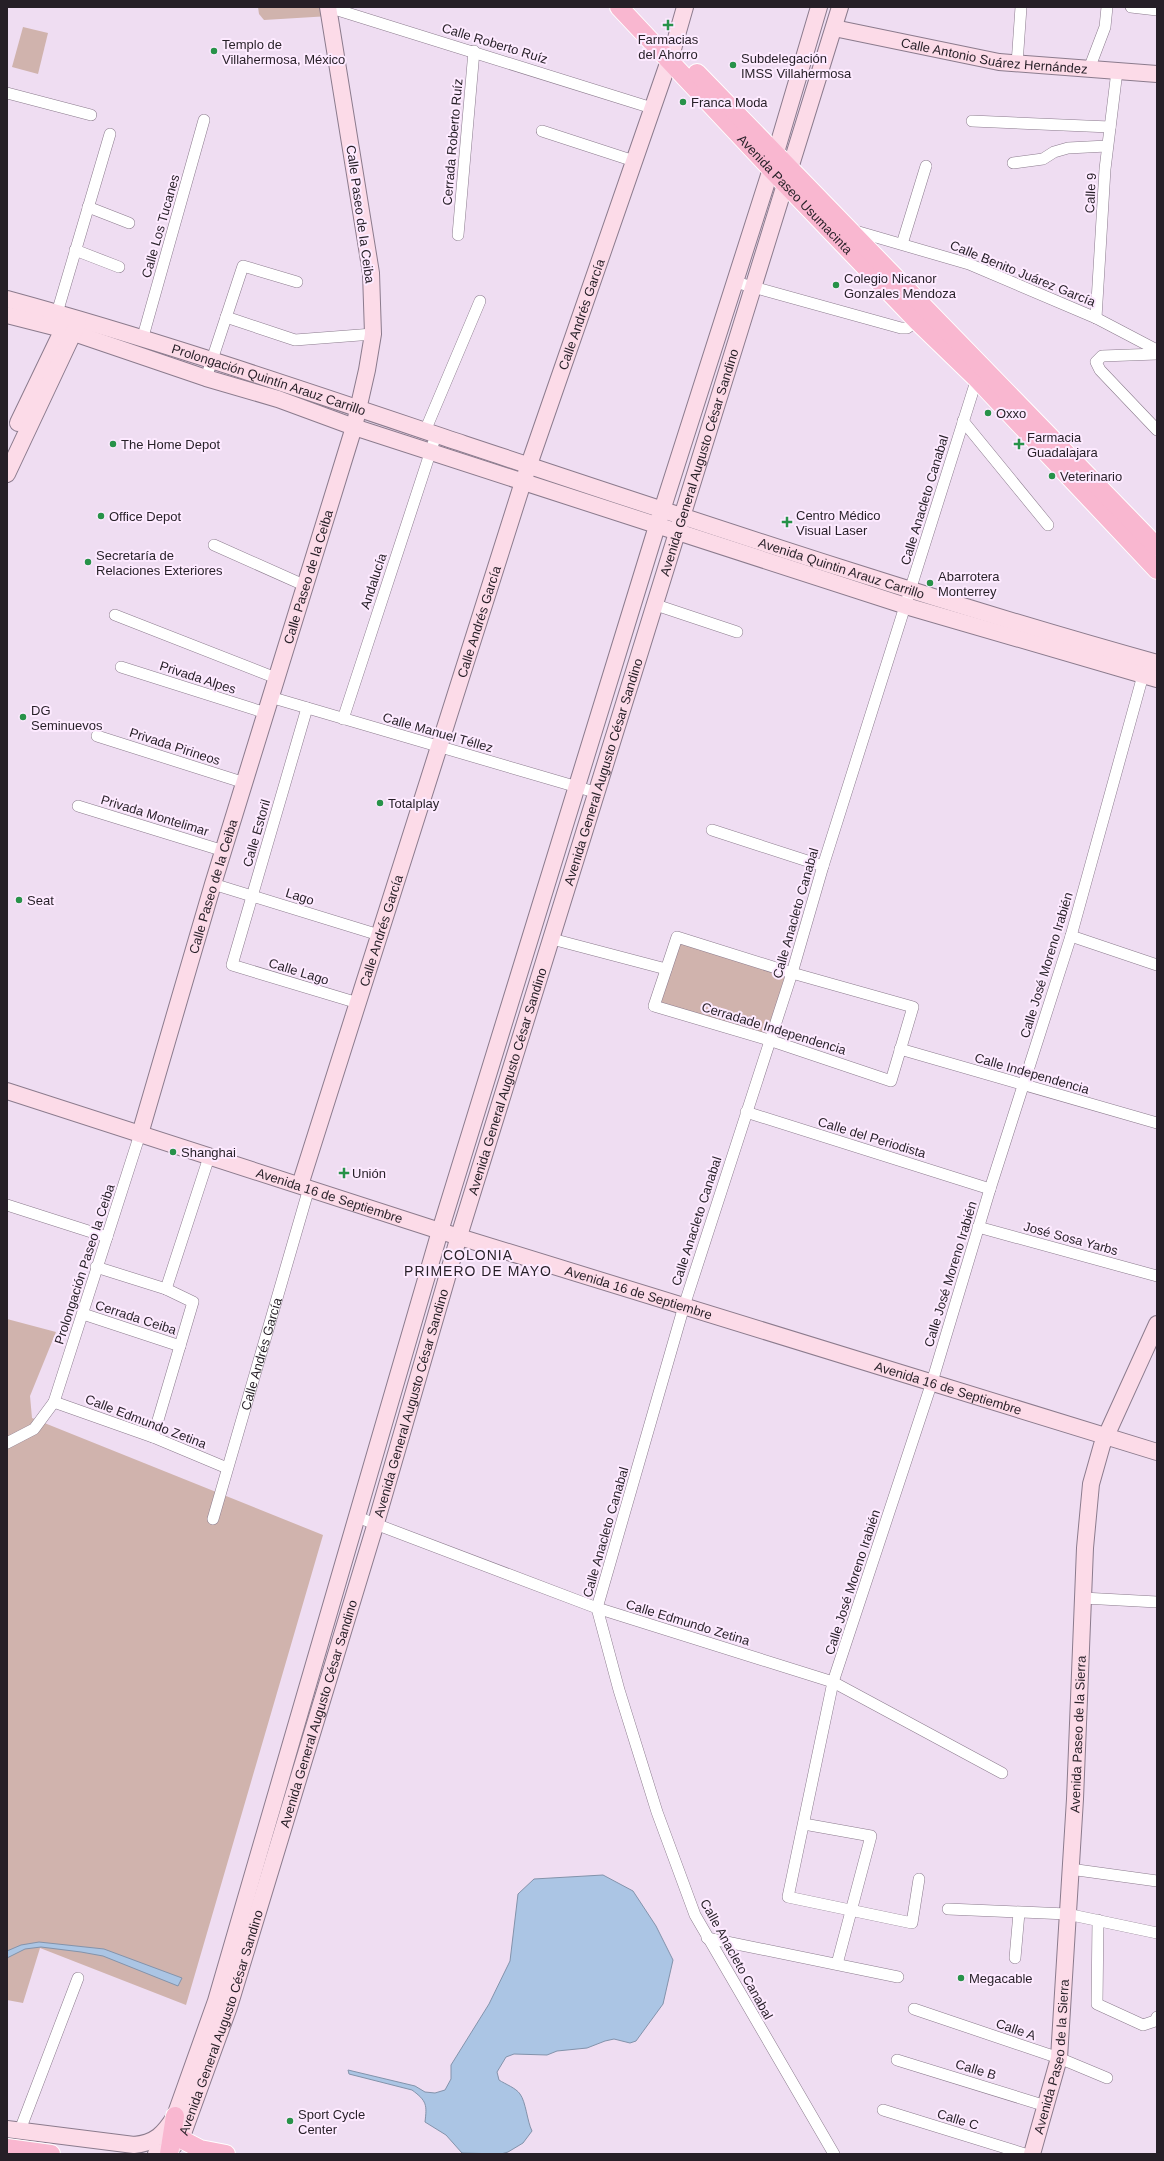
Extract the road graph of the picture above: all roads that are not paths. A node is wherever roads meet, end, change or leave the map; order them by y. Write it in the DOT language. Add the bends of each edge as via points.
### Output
graph roads {
  1 [pos="328,7"];
  2 [pos="619,7"];
  3 [pos="634,7"];
  4 [pos="685,7"];
  5 [pos="819,7"];
  6 [pos="840,7"];
  7 [pos="1021,7"];
  8 [pos="1107,7"];
  9 [pos="1131,7"];
  10 [pos="1157,10"];
  11 [pos="834,28"];
  12 [pos="474,51"];
  13 [pos="671,55"];
  14 [pos="1017,64"];
  15 [pos="1089,68"];
  16 [pos="1117,71"];
  17 [pos="1157,74"];
  18 [pos="7,93"];
  19 [pos="652,108"];
  20 [pos="91,115"];
  21 [pos="204,120"];
  22 [pos="972,121"];
  23 [pos="1110,126"];
  24 [pos="542,131"];
  25 [pos="110,134"];
  26 [pos="1108,146"];
  27 [pos="634,161"];
  28 [pos="774,161"];
  29 [pos="1013,163"];
  30 [pos="926,166"];
  31 [pos="787,176"];
  32 [pos="88,207"];
  33 [pos="129,223"];
  34 [pos="850,230"];
  35 [pos="458,235"];
  36 [pos="902,244"];
  37 [pos="76,250"];
  38 [pos="119,268"];
  39 [pos="297,282"];
  40 [pos="736,282"];
  41 [pos="753,286"];
  42 [pos="7,299"];
  43 [pos="480,301"];
  44 [pos="7,315"];
  45 [pos="226,317"];
  46 [pos="1096,318"];
  47 [pos="917,321"];
  48 [pos="68,322"];
  49 [pos="373,334"];
  50 [pos="142,340"];
  51 [pos="1157,350"];
  52 [pos="1157,354"];
  53 [pos="212,362"];
  54 [pos="979,372"];
  55 [pos="206,378"];
  56 [pos="359,408"];
  57 [pos="963,421"];
  58 [pos="354,427"];
  59 [pos="1157,430"];
  60 [pos="431,433"];
  61 [pos="7,448"];
  62 [pos="431,451"];
  63 [pos="528,465"];
  64 [pos="7,474"];
  65 [pos="523,482"];
  66 [pos="663,509"];
  67 [pos="684,516"];
  68 [pos="1048,525"];
  69 [pos="657,526"];
  70 [pos="678,532"];
  71 [pos="214,545"];
  72 [pos="1157,548"];
  73 [pos="1157,570"];
  74 [pos="306,586"];
  75 [pos="908,598"];
  76 [pos="656,605"];
  77 [pos="115,615"];
  78 [pos="737,632"];
  79 [pos="121,667"];
  80 [pos="1151,669"];
  81 [pos="276,678"];
  82 [pos="270,697"];
  83 [pos="307,708"];
  84 [pos="266,713"];
  85 [pos="343,719"];
  86 [pos="97,736"];
  87 [pos="439,747"];
  88 [pos="245,783"];
  89 [pos="578,788"];
  90 [pos="598,793"];
  91 [pos="78,806"];
  92 [pos="712,830"];
  93 [pos="224,851"];
  94 [pos="823,866"];
  95 [pos="213,884"];
  96 [pos="252,896"];
  97 [pos="379,935"];
  98 [pos="1071,936"];
  99 [pos="552,939"];
  100 [pos="232,965"];
  101 [pos="1157,965"];
  102 [pos="666,969"];
  103 [pos="792,973"];
  104 [pos="358,1003"];
  105 [pos="769,1040"];
  106 [pos="900,1049"];
  107 [pos="1024,1086"];
  108 [pos="7,1091"];
  109 [pos="746,1112"];
  110 [pos="1157,1123"];
  111 [pos="140,1134"];
  112 [pos="210,1157"];
  113 [pos="304,1187"];
  114 [pos="990,1189"];
  115 [pos="7,1205"];
  116 [pos="978,1227"];
  117 [pos="440,1231"];
  118 [pos="459,1236"];
  119 [pos="107,1237"];
  120 [pos="96,1267"];
  121 [pos="1157,1276"];
  122 [pos="166,1289"];
  123 [pos="684,1306"];
  124 [pos="83,1314"];
  125 [pos="1157,1324"];
  126 [pos="180,1346"];
  127 [pos="932,1382"];
  128 [pos="54,1402"];
  129 [pos="1106,1436"];
  130 [pos="153,1437"];
  131 [pos="7,1443"];
  132 [pos="1157,1452"];
  133 [pos="227,1468"];
  134 [pos="357,1517"];
  135 [pos="213,1519"];
  136 [pos="376,1523"];
  137 [pos="1083,1598"];
  138 [pos="1157,1602"];
  139 [pos="597,1608"];
  140 [pos="834,1682"];
  141 [pos="1002,1773"];
  142 [pos="804,1824"];
  143 [pos="1070,1869"];
  144 [pos="919,1879"];
  145 [pos="1157,1881"];
  146 [pos="948,1909"];
  147 [pos="852,1912"];
  148 [pos="1019,1913"];
  149 [pos="1067,1914"];
  150 [pos="1098,1920"];
  151 [pos="1157,1933"];
  152 [pos="707,1938"];
  153 [pos="1015,1958"];
  154 [pos="837,1964"];
  155 [pos="898,1977"];
  156 [pos="78,1978"];
  157 [pos="914,2009"];
  158 [pos="1157,2017"];
  159 [pos="1059,2058"];
  160 [pos="897,2060"];
  161 [pos="1107,2078"];
  162 [pos="1046,2106"];
  163 [pos="883,2110"];
  164 [pos="175,2116"];
  165 [pos="11,2133"];
  166 [pos="166,2147"];
  167 [pos="7,2148"];
  168 [pos="51,2154"];
  169 [pos="129,2154"];
  170 [pos="226,2154"];
  171 [pos="834,2154"];
  172 [pos="1025,2154"];
  173 [pos="1032,2154"];
  1 -- 12 [label="street, Calle Roberto Ruíz"];
  1 -- 49 [label="main road, Calle Paseo de la Ceiba" via="371,273"];
  2 -- 13 [label="main road, Avenida Paseo Usumacinta"];
  3 -- 13 [label="main road, Avenida Paseo Usumacinta"];
  4 -- 13 [label="main road, Calle Andrés García"];
  5 -- 28 [label="main road, Avenida General Augusto César Sandino"];
  6 -- 11 [label="main road, Avenida General Augusto César Sandino"];
  7 -- 14 [label="street"];
  8 -- 15 [label="street" via="1104,27"];
  9 -- 10 [label="street"];
  11 -- 14 [label="main road, Calle Antonio Suárez Hernández"];
  11 -- 31 [label="main road, Avenida General Augusto César Sandino"];
  12 -- 19 [label="street, Calle Roberto Ruíz"];
  12 -- 35 [label="street, Cerrada Roberto Ruíz"];
  13 -- 19 [label="main road, Calle Andrés García"];
  13 -- 28 [label="main road, Avenida Paseo Usumacinta"];
  14 -- 15 [label="main road, Calle Antonio Suárez Hernández"];
  15 -- 16 [label="main road, Calle Antonio Suárez Hernández"];
  16 -- 17 [label="main road, Calle Antonio Suárez Hernández"];
  16 -- 23 [label="street, Calle 9"];
  18 -- 20 [label="street"];
  19 -- 27 [label="main road, Calle Andrés García"];
  21 -- 50 [label="street, Calle Los Tucanes"];
  22 -- 23 [label="street"];
  23 -- 26 [label="street, Calle 9"];
  24 -- 27 [label="street"];
  25 -- 32 [label="street"];
  26 -- 29 [label="street" via="1068,148 1043,159"];
  26 -- 46 [label="street, Calle 9"];
  27 -- 63 [label="main road, Calle Andrés García"];
  28 -- 31 [label="main road, Avenida Paseo Usumacinta"];
  28 -- 40 [label="main road, Avenida General Augusto César Sandino"];
  30 -- 36 [label="street"];
  31 -- 34 [label="main road, Avenida Paseo Usumacinta"];
  31 -- 41 [label="main road, Avenida General Augusto César Sandino"];
  31 -- 47 [label="main road, Avenida Paseo Usumacinta"];
  32 -- 33 [label="street"];
  32 -- 37 [label="street"];
  34 -- 36 [label="street, Calle Benito Juárez García"];
  34 -- 54 [label="main road, Avenida Paseo Usumacinta"];
  36 -- 46 [label="street, Calle Benito Juárez García" via="969,264"];
  37 -- 38 [label="street"];
  37 -- 48 [label="street"];
  39 -- 45 [label="street" via="243,266"];
  40 -- 41 [label="street"];
  40 -- 66 [label="main road, Avenida General Augusto César Sandino"];
  41 -- 47 [label="street" via="901,328 907,328"];
  41 -- 67 [label="main road, Avenida General Augusto César Sandino"];
  42 -- 48 [label="main road, Prolongación Quintín Arauz Carrillo"];
  43 -- 60 [label="street, Andalucía"];
  44 -- 48 [label="main road, Prolongación Quintín Arauz Carrillo"];
  45 -- 49 [label="street" via="295,340"];
  45 -- 53 [label="street"];
  46 -- 51 [label="street, Calle Benito Juárez García"];
  47 -- 54 [label="main road, Avenida Paseo Usumacinta"];
  48 -- 50 [label="main road, Prolongación Quintín Arauz Carrillo"];
  48 -- 55 [label="main road, Prolongación Quintín Arauz Carrillo"];
  48 -- 61 [label="main road"];
  48 -- 64 [label="main road"];
  49 -- 56 [label="main road, Calle Paseo de la Ceiba"];
  50 -- 53 [label="main road, Prolongación Quintín Arauz Carrillo"];
  52 -- 59 [label="street" via="1102,356 1096,362 1100,370"];
  53 -- 55 [label="street"];
  53 -- 56 [label="main road, Prolongación Quintín Arauz Carrillo"];
  54 -- 57 [label="street, Calle Anacleto Canabal"];
  54 -- 72 [label="main road, Avenida Paseo Usumacinta"];
  54 -- 73 [label="main road, Avenida Paseo Usumacinta"];
  55 -- 58 [label="main road, Prolongación Quintín Arauz Carrillo" via="278,399"];
  56 -- 58 [label="main road, Calle Paseo de la Ceiba"];
  56 -- 60 [label="main road, Prolongación Quintín Arauz Carrillo"];
  57 -- 68 [label="street"];
  57 -- 75 [label="street, Calle Anacleto Canabal"];
  58 -- 62 [label="main road, Prolongación Quintín Arauz Carrillo"];
  58 -- 74 [label="main road, Calle Paseo de la Ceiba"];
  60 -- 62 [label="street, Andalucía"];
  60 -- 63 [label="main road, Prolongación Quintín Arauz Carrillo"];
  62 -- 65 [label="main road, Prolongación Quintín Arauz Carrillo"];
  62 -- 85 [label="street, Andalucía"];
  63 -- 65 [label="main road, Calle Andrés García"];
  63 -- 66 [label="main road, Avenida Quintin Arauz Carrillo"];
  65 -- 69 [label="main road, Prolongación Quintín Arauz Carrillo"];
  65 -- 87 [label="main road, Calle Andrés García"];
  66 -- 67 [label="main road, Avenida Quintin Arauz Carrillo"];
  66 -- 69 [label="main road, Avenida General Augusto César Sandino"];
  67 -- 70 [label="main road, Avenida General Augusto César Sandino"];
  67 -- 75 [label="main road, Avenida Quintin Arauz Carrillo"];
  69 -- 70 [label="main road, Avenida Quintin Arauz Carrillo"];
  69 -- 89 [label="main road, Avenida General Augusto César Sandino"];
  70 -- 75 [label="main road, Avenida Quintin Arauz Carrillo"];
  70 -- 76 [label="main road, Avenida General Augusto César Sandino"];
  71 -- 74 [label="street"];
  74 -- 81 [label="main road, Calle Paseo de la Ceiba"];
  75 -- 80 [label="main road, Avenida Quintin Arauz Carrillo"];
  75 -- 94 [label="street, Calle Anacleto Canabal"];
  76 -- 78 [label="street"];
  76 -- 90 [label="main road, Avenida General Augusto César Sandino"];
  77 -- 81 [label="street"];
  79 -- 84 [label="street, Privada Alpes"];
  80 -- 98 [label="street, Calle José Moreno Irabién"];
  81 -- 82 [label="main road, Calle Paseo de la Ceiba"];
  82 -- 83 [label="street, Calle Manuel Téllez"];
  82 -- 84 [label="main road, Calle Paseo de la Ceiba"];
  83 -- 85 [label="street, Calle Manuel Téllez"];
  83 -- 96 [label="street, Calle Estoril"];
  84 -- 88 [label="main road, Calle Paseo de la Ceiba"];
  85 -- 87 [label="street, Calle Manuel Téllez"];
  86 -- 88 [label="street, Privada Pirineos"];
  87 -- 89 [label="street, Calle Manuel Téllez"];
  87 -- 97 [label="main road, Calle Andrés García"];
  88 -- 93 [label="main road, Calle Paseo de la Ceiba"];
  89 -- 90 [label="street, Calle Manuel Téllez"];
  89 -- 117 [label="main road, Avenida General Augusto César Sandino"];
  90 -- 99 [label="main road, Avenida General Augusto César Sandino"];
  91 -- 93 [label="street, Privada Montelimar"];
  92 -- 94 [label="street"];
  93 -- 95 [label="main road, Calle Paseo de la Ceiba"];
  94 -- 103 [label="street, Calle Anacleto Canabal"];
  95 -- 96 [label="street, Lago"];
  95 -- 111 [label="main road, Calle Paseo de la Ceiba"];
  96 -- 97 [label="street, Lago"];
  96 -- 100 [label="street, Calle Estoril"];
  97 -- 104 [label="main road, Calle Andrés García"];
  98 -- 101 [label="street"];
  98 -- 107 [label="street, Calle José Moreno Irabién"];
  99 -- 102 [label="street"];
  99 -- 118 [label="main road, Avenida General Augusto César Sandino"];
  100 -- 104 [label="street, Calle Lago"];
  102 -- 103 [label="street" via="677,937"];
  102 -- 105 [label="street, Cerradade Independencia" via="654,1006"];
  103 -- 105 [label="street, Calle Anacleto Canabal"];
  103 -- 106 [label="street" via="913,1007"];
  104 -- 113 [label="main road, Calle Andrés García"];
  105 -- 106 [label="street, Cerradade Independencia" via="891,1081"];
  105 -- 109 [label="street, Calle Anacleto Canabal"];
  106 -- 107 [label="street, Calle Independencia"];
  107 -- 110 [label="street, Calle Independencia"];
  107 -- 114 [label="street, Calle José Moreno Irabién"];
  108 -- 111 [label="main road, Avenida 16 de Septiembre"];
  109 -- 114 [label="street, Calle del Periodista"];
  109 -- 123 [label="street, Calle Anacleto Canabal"];
  111 -- 112 [label="main road, Avenida 16 de Septiembre"];
  111 -- 119 [label="street, Prolongación Paseo la Ceiba"];
  112 -- 113 [label="main road, Avenida 16 de Septiembre"];
  112 -- 122 [label="street"];
  113 -- 117 [label="main road, Avenida 16 de Septiembre"];
  113 -- 133 [label="street, Calle Andrés García"];
  114 -- 116 [label="street, Calle José Moreno Irabién"];
  115 -- 119 [label="street"];
  116 -- 121 [label="street, José Sosa Yarbs"];
  116 -- 127 [label="street, Calle José Moreno Irabién"];
  117 -- 118 [label="main road, Avenida 16 de Septiembre"];
  117 -- 134 [label="main road, Avenida General Augusto César Sandino"];
  118 -- 123 [label="main road, Avenida 16 de Septiembre"];
  118 -- 136 [label="main road, Avenida General Augusto César Sandino"];
  119 -- 120 [label="street, Prolongación Paseo la Ceiba"];
  120 -- 122 [label="street"];
  120 -- 124 [label="street, Prolongación Paseo la Ceiba"];
  122 -- 126 [label="street" via="193,1302"];
  123 -- 127 [label="main road, Avenida 16 de Septiembre"];
  123 -- 139 [label="street, Calle Anacleto Canabal"];
  124 -- 126 [label="street, Cerrada Ceiba"];
  124 -- 128 [label="street, Prolongación Paseo la Ceiba"];
  125 -- 129 [label="main road, Avenida Paseo de la Sierra"];
  126 -- 130 [label="street"];
  127 -- 129 [label="main road, Avenida 16 de Septiembre"];
  127 -- 140 [label="street, Calle José Moreno Irabién"];
  128 -- 130 [label="street, Calle Edmundo Zetina"];
  128 -- 131 [label="street, Prolongación Paseo la Ceiba" via="34,1428"];
  129 -- 132 [label="main road, Avenida 16 de Septiembre"];
  129 -- 137 [label="main road, Avenida Paseo de la Sierra" via="1095,1464 1091,1484"];
  130 -- 133 [label="street, Calle Edmundo Zetina"];
  133 -- 135 [label="street, Calle Andrés García"];
  134 -- 136 [label="street, Calle Edmundo Zetina"];
  134 -- 164 [label="main road, Avenida General Augusto César Sandino" via="216,2001"];
  136 -- 139 [label="street, Calle Edmundo Zetina"];
  136 -- 166 [label="main road, Avenida General Augusto César Sandino" via="228,2008"];
  137 -- 138 [label="street"];
  137 -- 143 [label="main road, Avenida Paseo de la Sierra"];
  139 -- 140 [label="street, Calle Edmundo Zetina"];
  139 -- 152 [label="street, Calle Anacleto Canabal" via="619,1690 657,1812 692,1908"];
  140 -- 141 [label="street, Calle Edmundo Zetina"];
  140 -- 142 [label="street, Calle José Moreno Irabién"];
  142 -- 147 [label="street, Calle José Moreno Irabién" via="788,1898"];
  142 -- 147 [label="street" via="871,1836"];
  143 -- 145 [label="street"];
  143 -- 149 [label="main road, Avenida Paseo de la Sierra"];
  144 -- 147 [label="street" via="912,1923"];
  146 -- 148 [label="street"];
  147 -- 154 [label="street"];
  148 -- 149 [label="street"];
  148 -- 153 [label="street"];
  149 -- 150 [label="street"];
  149 -- 159 [label="main road, Avenida Paseo de la Sierra"];
  150 -- 151 [label="street"];
  150 -- 158 [label="street" via="1097,2004 1143,2025 1155,2021"];
  152 -- 154 [label="street"];
  152 -- 171 [label="street, Calle Anacleto Canabal"];
  154 -- 155 [label="street"];
  156 -- 165 [label="street"];
  157 -- 159 [label="street, Calle A"];
  159 -- 161 [label="street, Calle A"];
  159 -- 162 [label="main road, Avenida Paseo de la Sierra"];
  160 -- 162 [label="street, Calle B"];
  162 -- 173 [label="main road, Avenida Paseo de la Sierra"];
  163 -- 172 [label="street, Calle C"];
  164 -- 166 [label="main road"];
  165 -- 166 [label="main road"];
  165 -- 169 [label="main road"];
  166 -- 170 [label="main road"];
  167 -- 168 [label="main road"];
}
